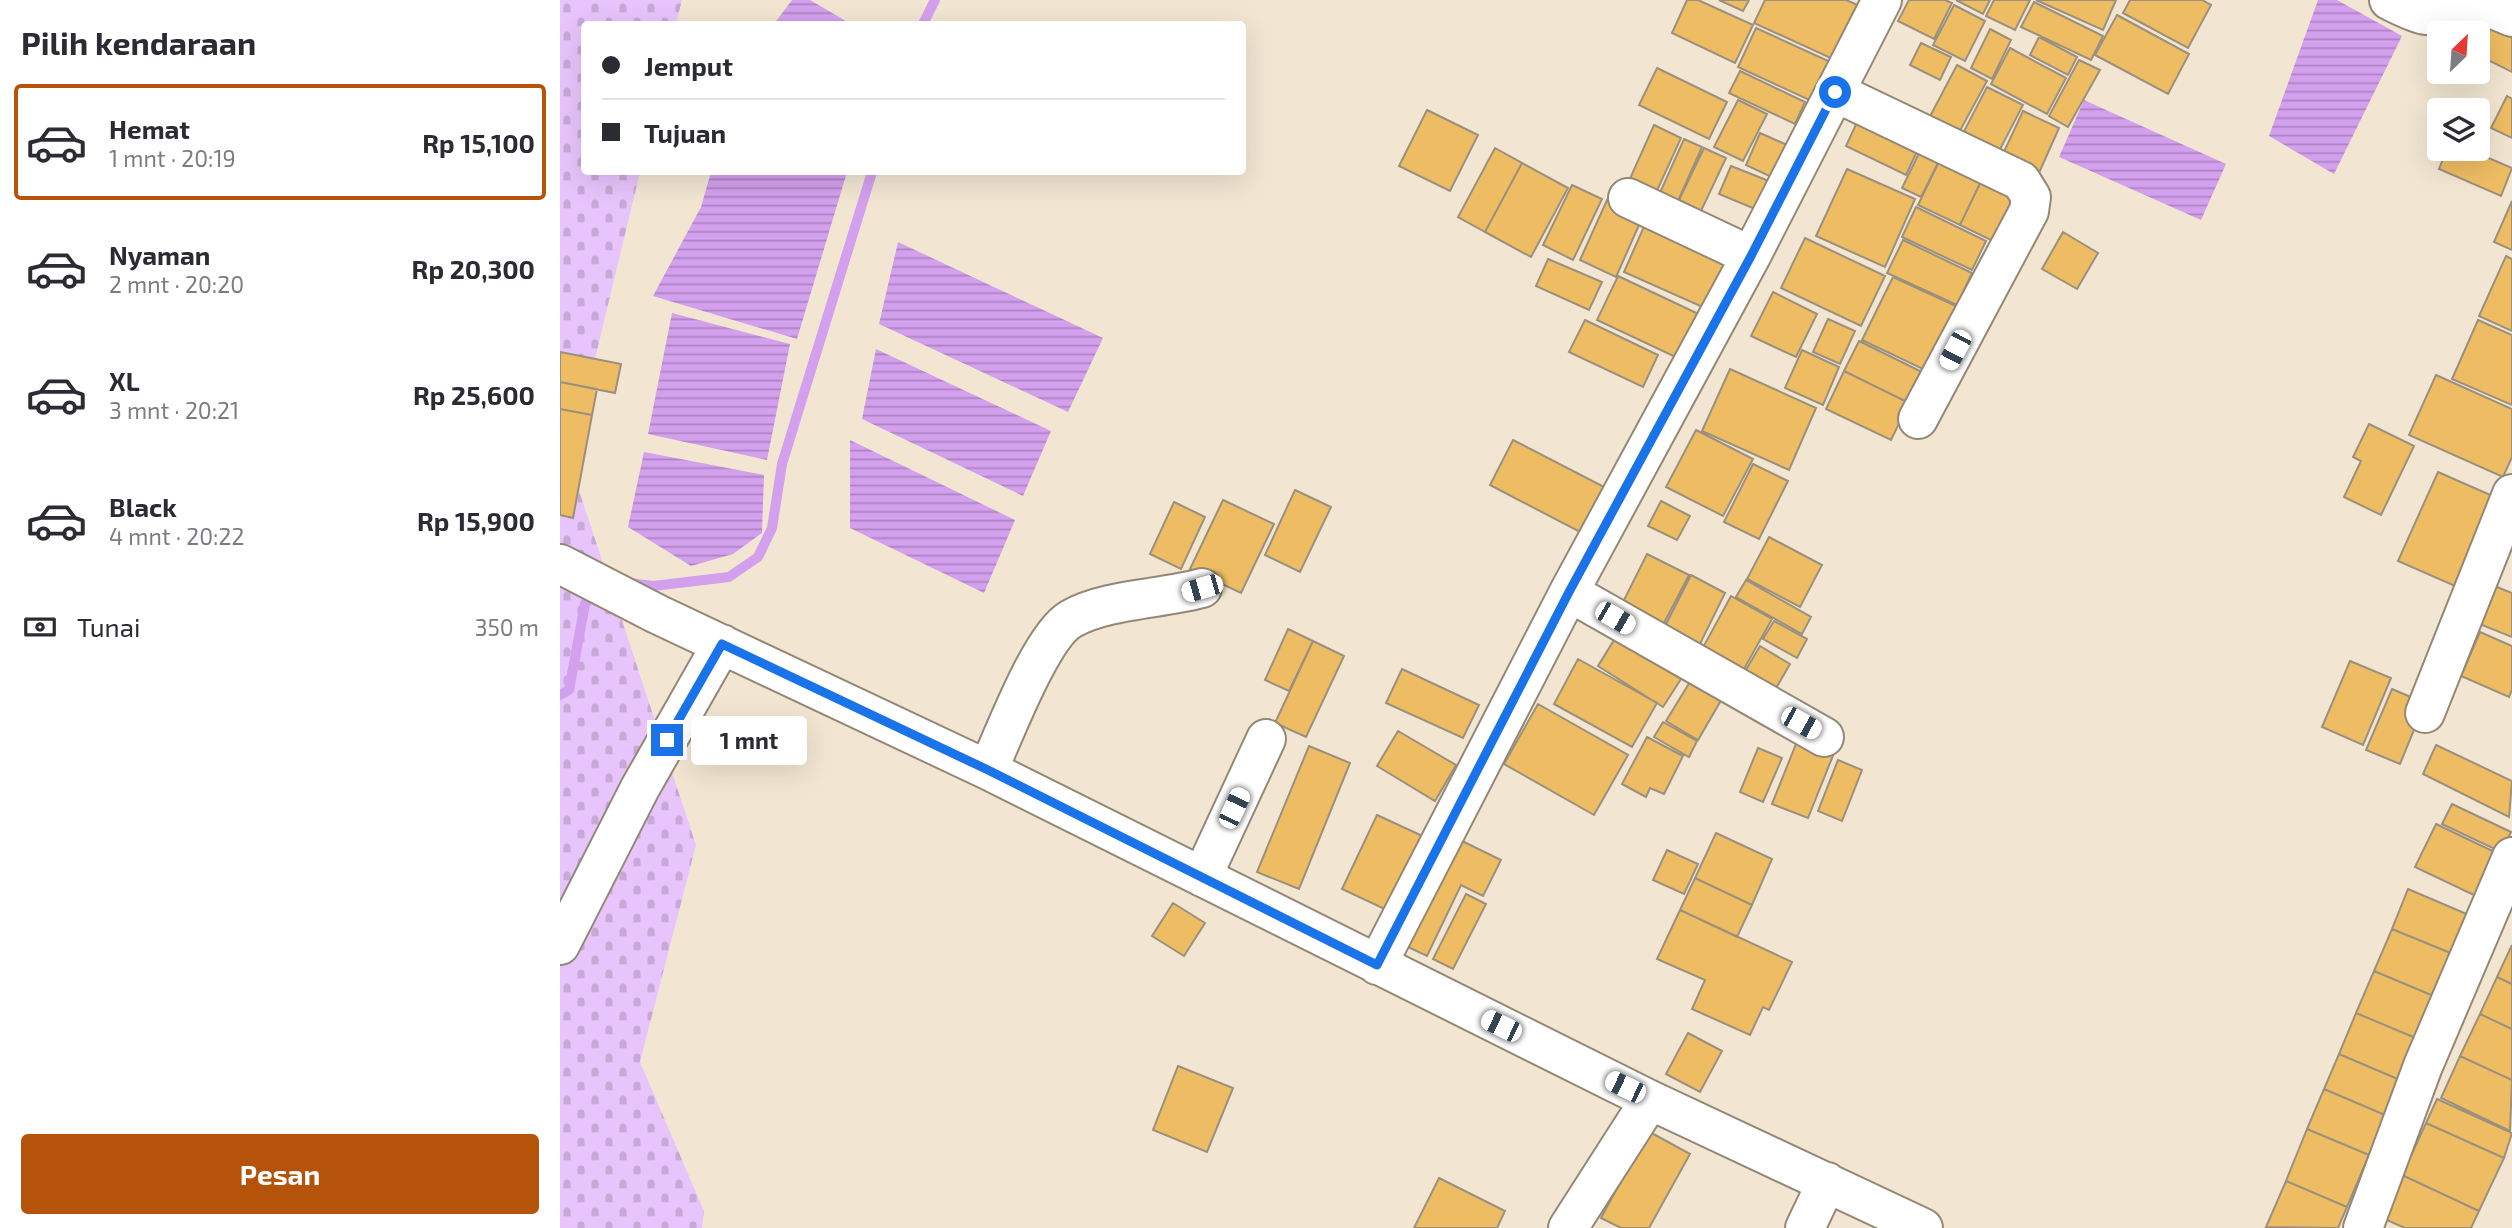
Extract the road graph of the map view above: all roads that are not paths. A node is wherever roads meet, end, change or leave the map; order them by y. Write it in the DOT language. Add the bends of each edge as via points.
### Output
graph roads {
  1 [pos="1882,0"];
  2 [pos="2389,0"];
  3 [pos="2512,17"];
  4 [pos="1835,92"];
  5 [pos="1628,198"];
  6 [pos="1751,256"];
  7 [pos="1918,419"];
  8 [pos="2512,494"];
  9 [pos="568,568"];
  10 [pos="1202,588"];
  11 [pos="1569,592"];
  12 [pos="722,644"];
  13 [pos="2425,713"];
  14 [pos="1825,737"];
  15 [pos="1266,739"];
  16 [pos="988,770"];
  17 [pos="2512,857"];
  18 [pos="1202,877"];
  19 [pos="560,945"];
  20 [pos="1377,965"];
  21 [pos="1650,1100"];
  22 [pos="1827,1182"];
  23 [pos="1568,1228"];
  24 [pos="1805,1228"];
  25 [pos="1923,1228"];
  26 [pos="2363,1228"];
  1 -- 4 [label="street"];
  2 -- 3 [label="street" via="2422,16 2432,17 2474,1"];
  4 -- 6 [label="street"];
  4 -- 7 [label="street" via="2021,181 2031,197 2029,211"];
  5 -- 6 [label="street"];
  6 -- 11 [label="street"];
  8 -- 13 [label="street"];
  9 -- 12 [label="street"];
  10 -- 16 [label="street" via="1070,619 1050,637"];
  11 -- 14 [label="street"];
  11 -- 20 [label="street"];
  12 -- 16 [label="street"];
  12 -- 19 [label="street" via="640,788"];
  15 -- 18 [label="street"];
  16 -- 18 [label="street"];
  17 -- 26 [label="street" via="2423,1066"];
  18 -- 20 [label="street"];
  20 -- 21 [label="street"];
  21 -- 22 [label="street"];
  21 -- 23 [label="street"];
  22 -- 24 [label="street"];
  22 -- 25 [label="street"];
}
